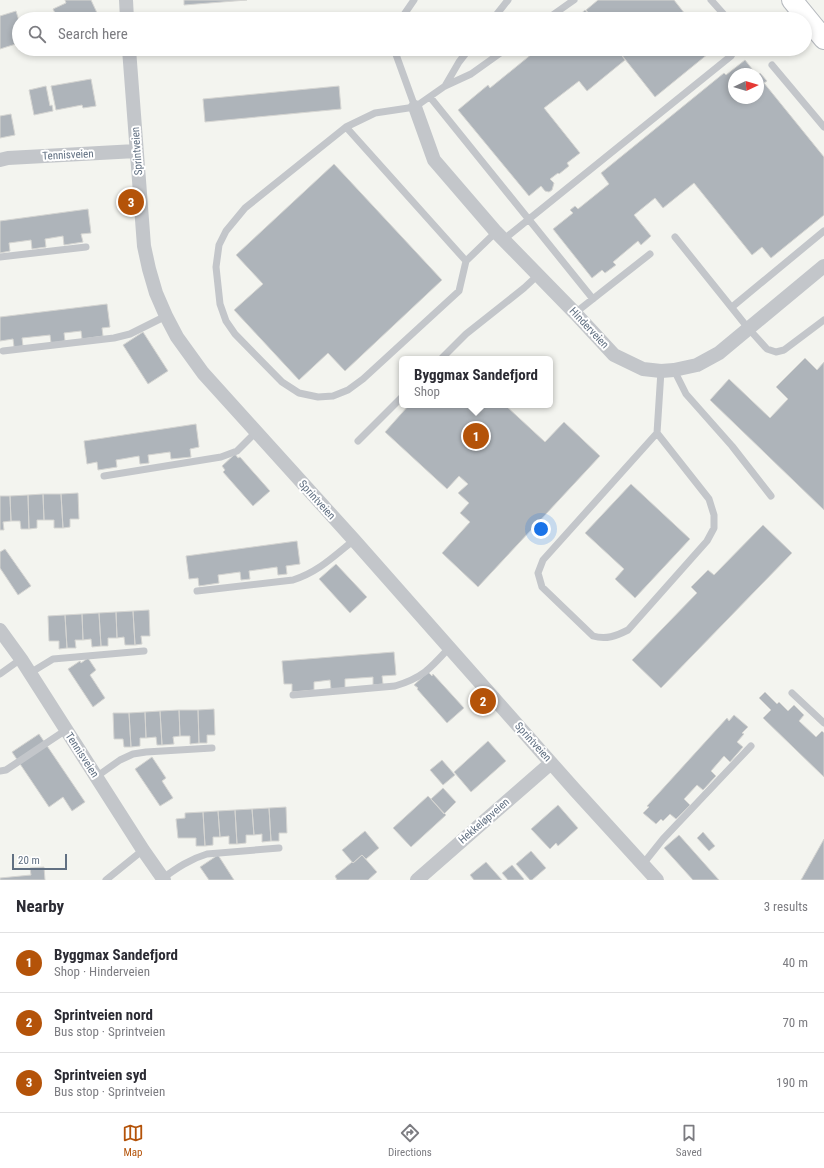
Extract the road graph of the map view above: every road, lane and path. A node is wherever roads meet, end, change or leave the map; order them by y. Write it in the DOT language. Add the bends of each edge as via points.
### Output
graph roads {
  1 [pos="126,0"];
  2 [pos="414,0"];
  3 [pos="508,0"];
  4 [pos="574,0"];
  5 [pos="711,0"];
  6 [pos="792,0"];
  7 [pos="127,12"];
  8 [pos="406,12"];
  9 [pos="499,12"];
  10 [pos="557,12"];
  11 [pos="722,12"];
  12 [pos="802,12"];
  13 [pos="812,24"];
  14 [pos="824,39"];
  15 [pos="129,56"];
  16 [pos="397,56"];
  17 [pos="464,56"];
  18 [pos="496,56"];
  19 [pos="730,56"];
  20 [pos="772,65"];
  21 [pos="445,86"];
  22 [pos="430,97"];
  23 [pos="415,107"];
  24 [pos="346,127"];
  25 [pos="824,127"];
  26 [pos="136,151"];
  27 [pos="0,160"];
  28 [pos="529,220"];
  29 [pos="824,231"];
  30 [pos="499,236"];
  31 [pos="675,237"];
  32 [pos="86,247"];
  33 [pos="650,254"];
  34 [pos="0,257"];
  35 [pos="466,261"];
  36 [pos="824,266"];
  37 [pos="538,275"];
  38 [pos="593,299"];
  39 [pos="732,307"];
  40 [pos="576,313"];
  41 [pos="166,316"];
  42 [pos="824,320"];
  43 [pos="748,328"];
  44 [pos="3,351"];
  45 [pos="443,356"];
  46 [pos="668,370"];
  47 [pos="399,400"];
  48 [pos="256,432"];
  49 [pos="657,433"];
  50 [pos="358,441"];
  51 [pos="104,476"];
  52 [pos="771,496"];
  53 [pos="354,540"];
  54 [pos="197,591"];
  55 [pos="0,630"];
  56 [pos="449,648"];
  57 [pos="144,651"];
  58 [pos="21,660"];
  59 [pos="30,673"];
  60 [pos="0,674"];
  61 [pos="792,693"];
  62 [pos="294,695"];
  63 [pos="824,723"];
  64 [pos="66,730"];
  65 [pos="751,746"];
  66 [pos="212,748"];
  67 [pos="551,763"];
  68 [pos="0,771"];
  69 [pos="96,777"];
  70 [pos="279,848"];
  71 [pos="143,850"];
  72 [pos="643,864"];
  73 [pos="163,879"];
  74 [pos="106,880"];
  75 [pos="417,880"];
  76 [pos="657,880"];
  1 -- 7 [label="street"];
  2 -- 8 [label="lane"];
  3 -- 9 [label="lane"];
  4 -- 10 [label="lane"];
  5 -- 11 [label="lane"];
  6 -- 12 [label="main road"];
  13 -- 14 [label="main road"];
  15 -- 26 [label="street, Sprintveien"];
  16 -- 23 [label="lane"];
  17 -- 21 [label="lane"];
  18 -- 21 [label="lane" via="471,74"];
  19 -- 28 [label="lane"];
  20 -- 25 [label="lane"];
  21 -- 22 [label="lane"];
  22 -- 23 [label="lane"];
  22 -- 28 [label="lane"];
  23 -- 24 [label="lane" via="375,113"];
  23 -- 30 [label="street, Hinderveien" via="434,160"];
  24 -- 35 [label="lane"];
  24 -- 35 [label="lane" via="245,208 226,231 220,245 216,267 220,304 226,321 235,334 282,382 299,393 318,397 333,396 348,390 363,379 459,291"];
  26 -- 27 [label="street, Tennisveien"];
  26 -- 41 [label="street, Sprintveien" via="144,246"];
  28 -- 30 [label="lane"];
  28 -- 38 [label="lane"];
  29 -- 39 [label="lane"];
  30 -- 35 [label="lane"];
  30 -- 37 [label="street, Hinderveien"];
  31 -- 39 [label="lane"];
  32 -- 34 [label="lane"];
  33 -- 38 [label="lane"];
  36 -- 43 [label="street, Hinderveien"];
  37 -- 40 [label="street, Hinderveien"];
  37 -- 45 [label="lane"];
  38 -- 40 [label="lane"];
  39 -- 43 [label="lane"];
  40 -- 46 [label="street, Hinderveien" via="614,355 643,369"];
  41 -- 44 [label="lane" via="130,334 114,338"];
  41 -- 48 [label="street, Sprintveien" via="177,337 203,373"];
  42 -- 43 [label="lane" via="784,350 776,352 767,349"];
  43 -- 46 [label="street, Hinderveien" via="713,356 697,365"];
  46 -- 49 [label="lane"];
  46 -- 52 [label="lane"];
  47 -- 50 [label="lane"];
  48 -- 51 [label="lane" via="237,451 221,457"];
  48 -- 53 [label="street, Sprintveien"];
  49 -- 49 [label="lane" via="543,560 538,572 542,587 593,636 601,639 628,630 707,541 714,528 714,515 709,498"];
  53 -- 54 [label="lane" via="307,576 293,580"];
  53 -- 56 [label="street, Sprintveien"];
  55 -- 58 [label="street, Tennisveien"];
  56 -- 62 [label="lane" via="420,676 395,686"];
  56 -- 67 [label="street, Sprintveien"];
  57 -- 59 [label="lane" via="53,659"];
  58 -- 59 [label="street, Tennisveien"];
  58 -- 60 [label="lane"];
  59 -- 64 [label="street, Tennisveien"];
  61 -- 63 [label="lane"];
  64 -- 68 [label="lane" via="6,770"];
  64 -- 69 [label="street, Tennisveien"];
  65 -- 72 [label="lane" via="663,839"];
  66 -- 69 [label="lane" via="133,754"];
  67 -- 72 [label="street, Sprintveien"];
  67 -- 75 [label="street, Hekkeløpveien"];
  69 -- 71 [label="street, Tennisveien"];
  70 -- 73 [label="lane" via="207,854 187,862"];
  71 -- 73 [label="street, Tennisveien"];
  71 -- 74 [label="lane"];
  72 -- 76 [label="street, Sprintveien"];
}
